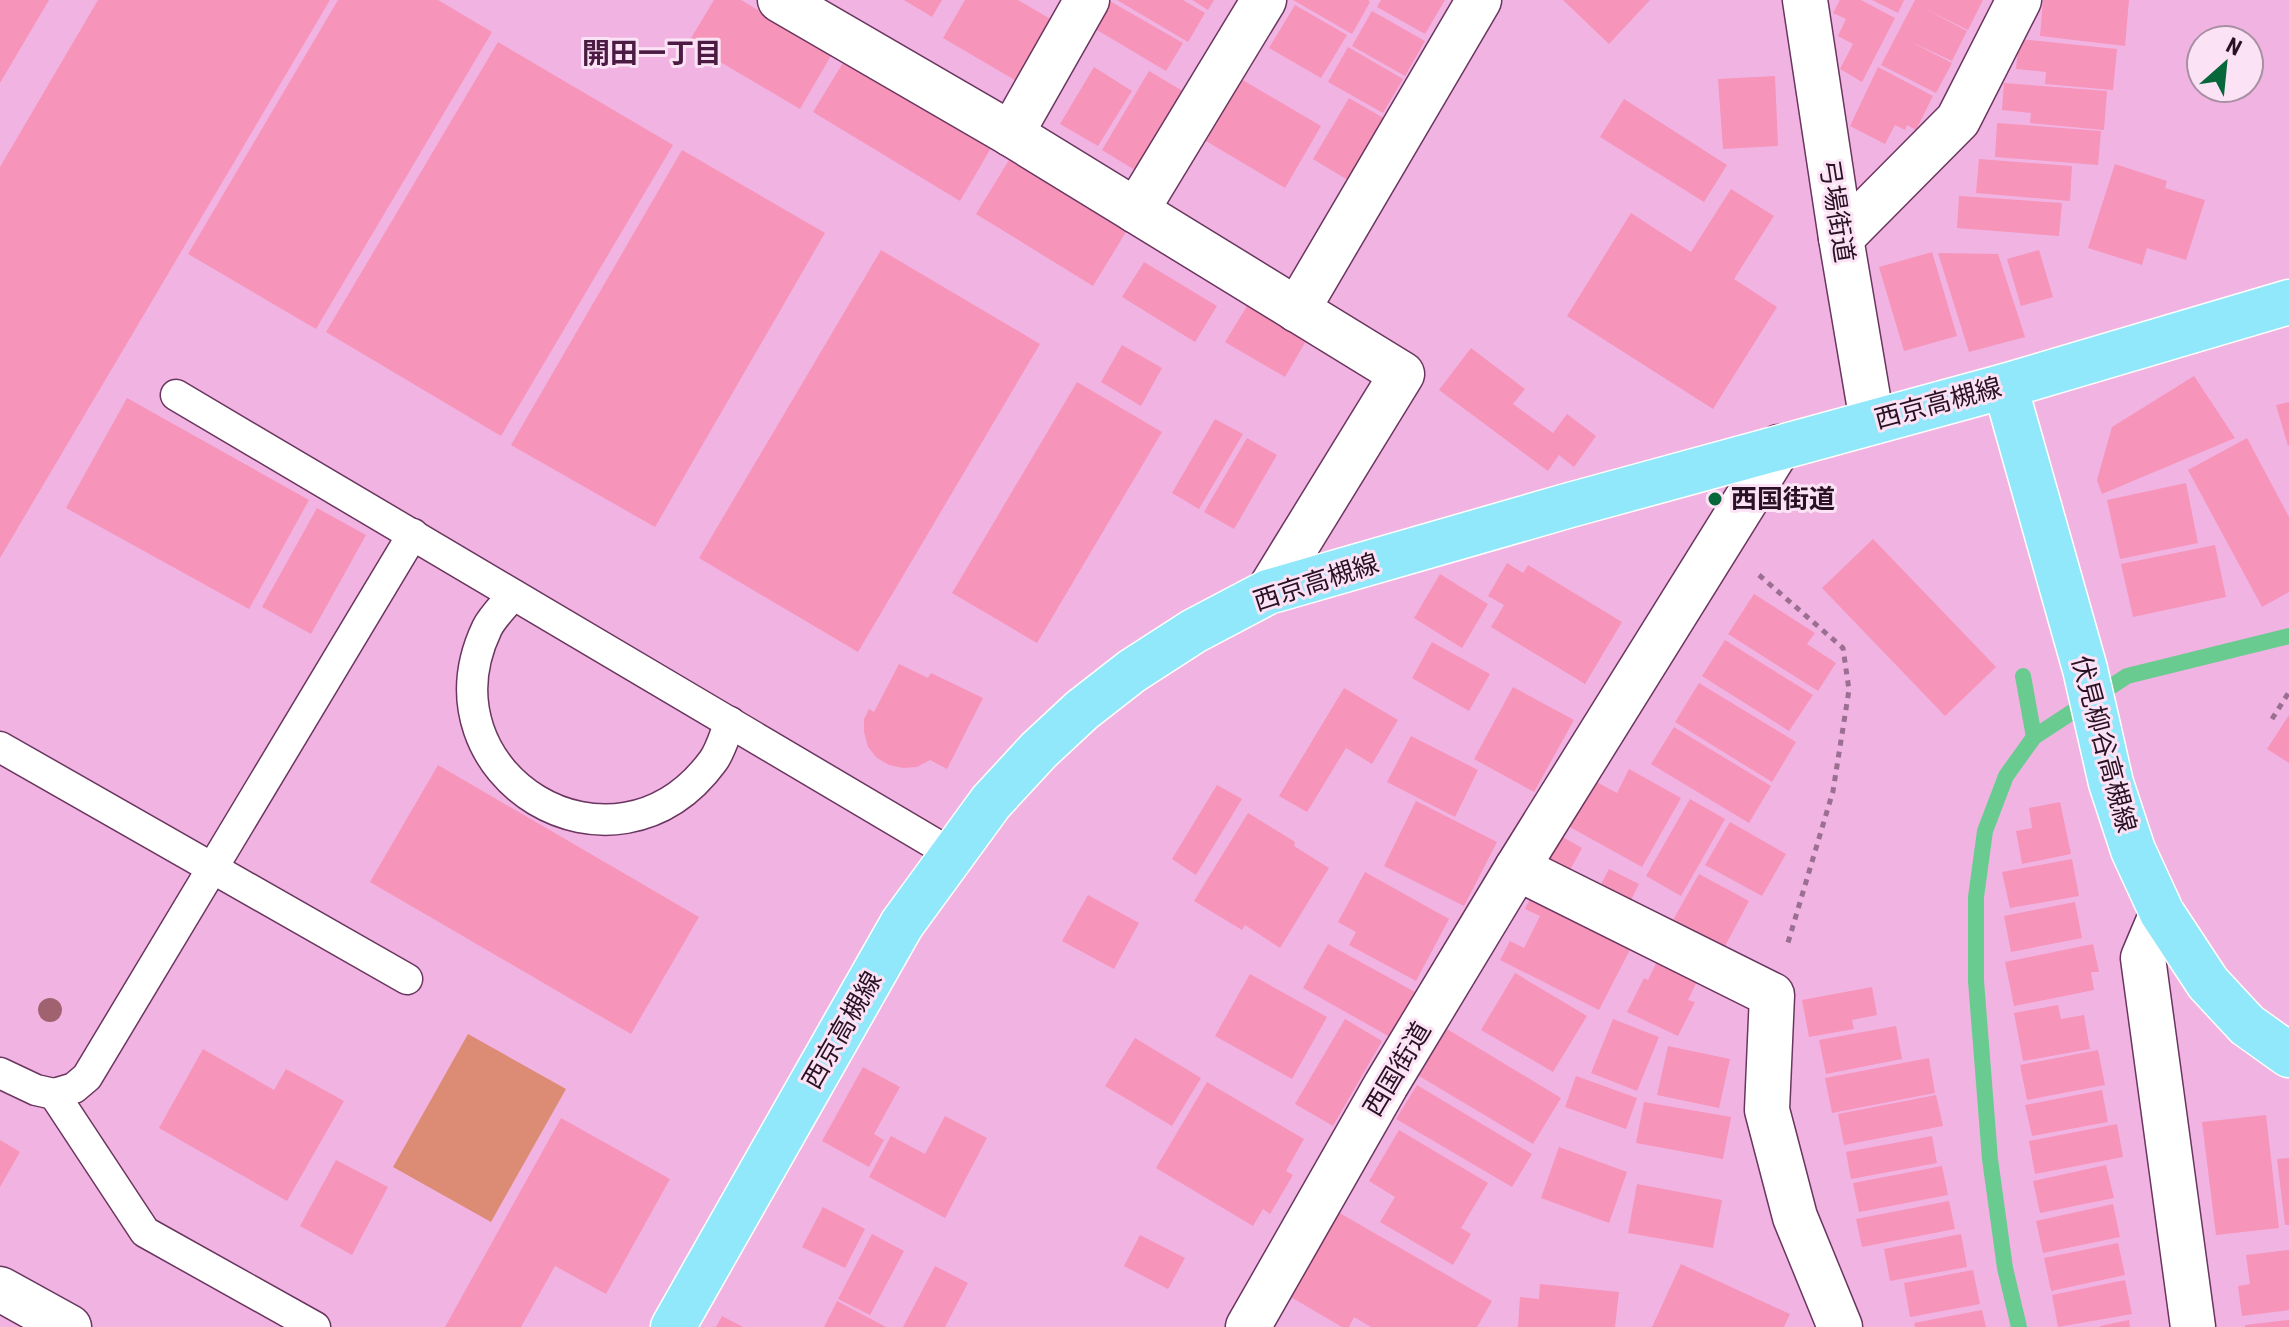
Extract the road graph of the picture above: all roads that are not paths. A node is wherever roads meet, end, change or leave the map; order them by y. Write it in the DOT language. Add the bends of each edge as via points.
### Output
graph roads {
  1 [pos="780,0"];
  2 [pos="1087,0"];
  3 [pos="1264,0"];
  4 [pos="1479,0"];
  5 [pos="1805,0"];
  6 [pos="2019,0"];
  7 [pos="1011,134"];
  8 [pos="1136,211"];
  9 [pos="1841,238"];
  10 [pos="2289,302"];
  11 [pos="1297,310"];
  12 [pos="2005,386"];
  13 [pos="176,395"];
  14 [pos="1872,421"];
  15 [pos="1779,447"];
  16 [pos="413,534"];
  17 [pos="1268,592"];
  18 [pos="513,595"];
  19 [pos="730,722"];
  20 [pos="0,747"];
  21 [pos="952,854"];
  22 [pos="211,867"];
  23 [pos="1517,868"];
  24 [pos="2162,913"];
  25 [pos="407,979"];
  26 [pos="2289,1055"];
  27 [pos="0,1073"];
  28 [pos="54,1094"];
  29 [pos="0,1289"];
  30 [pos="69,1327"];
  31 [pos="315,1327"];
  32 [pos="673,1327"];
  33 [pos="1248,1327"];
  34 [pos="1840,1327"];
  35 [pos="2193,1327"];
  1 -- 7 [label="street"];
  2 -- 7 [label="street"];
  3 -- 8 [label="street"];
  4 -- 11 [label="street"];
  5 -- 9 [label="street, 弓場街道"];
  6 -- 9 [label="street" via="1958,120"];
  7 -- 8 [label="street"];
  8 -- 11 [label="street"];
  9 -- 14 [label="street, 弓場街道"];
  10 -- 12 [label="main road, 西京高槻線"];
  11 -- 17 [label="street" via="1402,374"];
  12 -- 14 [label="main road, 西京高槻線"];
  12 -- 24 [label="main road, 伏見柳谷高槻線" via="2085,669 2111,783"];
  13 -- 16 [label="lane"];
  14 -- 15 [label="main road, 西京高槻線"];
  15 -- 17 [label="main road, 西京高槻線"];
  15 -- 23 [label="street, 西国街道"];
  16 -- 18 [label="lane"];
  16 -- 22 [label="lane"];
  17 -- 21 [label="main road, 西京高槻線" via="1194,631 1082,710 991,802"];
  18 -- 19 [label="lane"];
  18 -- 19 [label="lane" via="487,626 473,669 474,713 490,755 518,790 557,812 601,821 646,814 685,793 715,759"];
  19 -- 21 [label="lane"];
  20 -- 22 [label="lane"];
  21 -- 32 [label="main road, 西京高槻線" via="902,924"];
  22 -- 25 [label="lane"];
  22 -- 28 [label="lane" via="87,1077"];
  23 -- 33 [label="street, 西国街道"];
  23 -- 34 [label="street" via="1772,995 1767,1110 1795,1217"];
  24 -- 26 [label="main road, 伏見柳谷高槻線" via="2208,983 2247,1025"];
  24 -- 35 [label="street" via="2143,958"];
  27 -- 28 [label="lane"];
  28 -- 31 [label="lane" via="145,1232"];
  29 -- 30 [label="street"];
}
